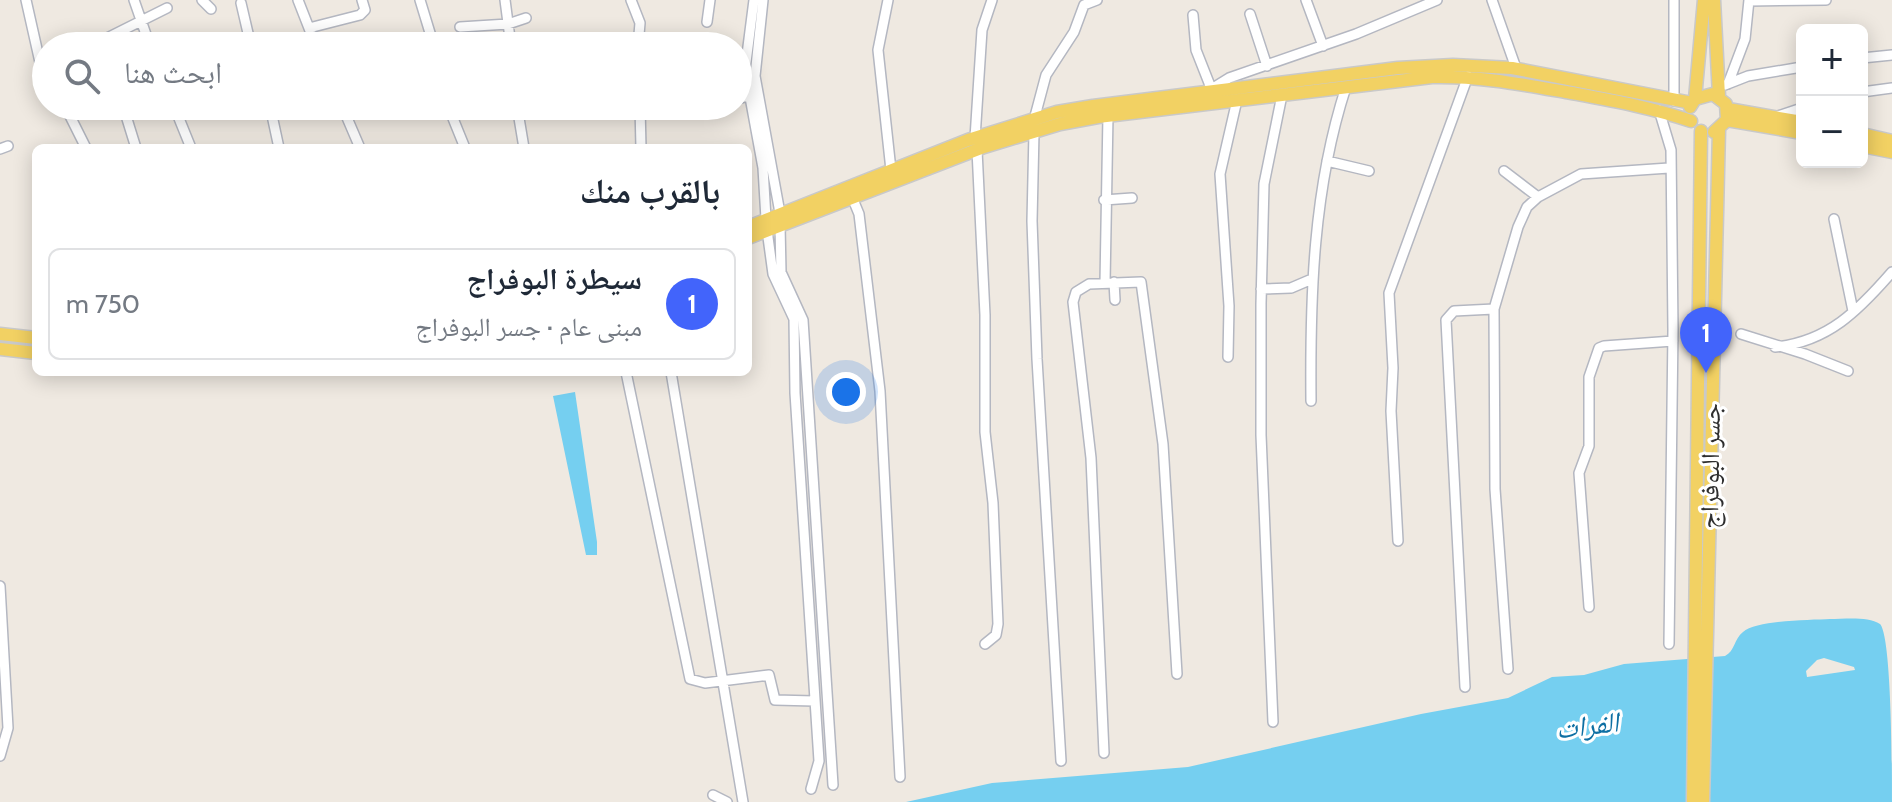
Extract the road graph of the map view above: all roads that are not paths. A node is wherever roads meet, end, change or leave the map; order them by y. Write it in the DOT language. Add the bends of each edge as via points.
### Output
graph roads {
  1 [pos="26,0"];
  2 [pos="134,0"];
  3 [pos="202,0"];
  4 [pos="298,0"];
  5 [pos="362,0"];
  6 [pos="420,0"];
  7 [pos="505,0"];
  8 [pos="631,0"];
  9 [pos="710,0"];
  10 [pos="754,0"];
  11 [pos="763,0"];
  12 [pos="888,0"];
  13 [pos="992,0"];
  14 [pos="1097,0"];
  15 [pos="1306,0"];
  16 [pos="1408,0"];
  17 [pos="1437,0"];
  18 [pos="1492,0"];
  19 [pos="1674,0"];
  20 [pos="1704,0"];
  21 [pos="1714,0"];
  22 [pos="1826,0"];
  23 [pos="1749,1"];
  24 [pos="241,3"];
  25 [pos="167,8"];
  26 [pos="211,9"];
  27 [pos="1412,11"];
  28 [pos="1250,14"];
  29 [pos="1193,15"];
  30 [pos="526,18"];
  31 [pos="141,21"];
  32 [pos="707,22"];
  33 [pos="508,24"];
  34 [pos="460,27"];
  35 [pos="309,28"];
  36 [pos="33,32"];
  37 [pos="119,32"];
  38 [pos="145,32"];
  39 [pos="248,32"];
  40 [pos="311,32"];
  41 [pos="430,32"];
  42 [pos="509,32"];
  43 [pos="639,32"];
  44 [pos="749,32"];
  45 [pos="1323,46"];
  46 [pos="1892,55"];
  47 [pos="1868,57"];
  48 [pos="1267,66"];
  49 [pos="1516,68"];
  50 [pos="1796,68"];
  51 [pos="1468,76"];
  52 [pos="1346,87"];
  53 [pos="1892,88"];
  54 [pos="1722,89"];
  55 [pos="1210,90"];
  56 [pos="1868,91"];
  57 [pos="1282,95"];
  58 [pos="1237,100"];
  59 [pos="1674,101"];
  60 [pos="1694,101"];
  61 [pos="1172,102"];
  62 [pos="752,107"];
  63 [pos="1659,110"];
  64 [pos="1796,110"];
  65 [pos="1108,115"];
  66 [pos="1778,116"];
  67 [pos="1725,119"];
  68 [pos="72,120"];
  69 [pos="127,120"];
  70 [pos="180,120"];
  71 [pos="273,120"];
  72 [pos="348,120"];
  73 [pos="454,120"];
  74 [pos="519,120"];
  75 [pos="640,120"];
  76 [pos="1796,120"];
  77 [pos="1691,121"];
  78 [pos="1034,126"];
  79 [pos="1701,131"];
  80 [pos="1796,132"];
  81 [pos="1868,135"];
  82 [pos="1892,141"];
  83 [pos="84,144"];
  84 [pos="135,144"];
  85 [pos="189,144"];
  86 [pos="278,144"];
  87 [pos="358,144"];
  88 [pos="463,144"];
  89 [pos="523,144"];
  90 [pos="641,144"];
  91 [pos="976,144"];
  92 [pos="1868,147"];
  93 [pos="1892,152"];
  94 [pos="1327,161"];
  95 [pos="1669,168"];
  96 [pos="891,170"];
  97 [pos="1369,171"];
  98 [pos="1504,171"];
  99 [pos="857,191"];
  100 [pos="1538,197"];
  101 [pos="1132,198"];
  102 [pos="1104,200"];
  103 [pos="780,219"];
  104 [pos="1834,219"];
  105 [pos="767,224"];
  106 [pos="752,226"];
  107 [pos="752,235"];
  108 [pos="1892,272"];
  109 [pos="1312,279"];
  110 [pos="1110,283"];
  111 [pos="1261,289"];
  112 [pos="1115,300"];
  113 [pos="1494,309"];
  114 [pos="1853,311"];
  115 [pos="0,334"];
  116 [pos="1741,334"];
  117 [pos="32,338"];
  118 [pos="1673,341"];
  119 [pos="1775,347"];
  120 [pos="0,349"];
  121 [pos="32,353"];
  122 [pos="1228,357"];
  123 [pos="1848,371"];
  124 [pos="627,376"];
  125 [pos="672,376"];
  126 [pos="1311,401"];
  127 [pos="1703,519"];
  128 [pos="1398,541"];
  129 [pos="0,586"];
  130 [pos="1589,607"];
  131 [pos="985,644"];
  132 [pos="1669,644"];
  133 [pos="1508,669"];
  134 [pos="1177,674"];
  135 [pos="723,680"];
  136 [pos="1465,687"];
  137 [pos="814,701"];
  138 [pos="1273,722"];
  139 [pos="1104,753"];
  140 [pos="0,756"];
  141 [pos="1061,761"];
  142 [pos="900,777"];
  143 [pos="833,785"];
  144 [pos="811,789"];
  145 [pos="713,795"];
  146 [pos="727,802"];
  147 [pos="743,802"];
  148 [pos="1693,802"];
  149 [pos="1703,802"];
  1 -- 36 [label="street"];
  2 -- 31 [label="street"];
  3 -- 26 [label="street"];
  4 -- 35 [label="street"];
  5 -- 35 [label="street" via="365,10 360,15"];
  6 -- 41 [label="street"];
  7 -- 33 [label="street"];
  8 -- 43 [label="street"];
  9 -- 32 [label="street"];
  10 -- 44 [label="street"];
  11 -- 103 [label="street" via="755,76"];
  12 -- 96 [label="street" via="878,50"];
  13 -- 91 [label="street" via="982,30"];
  14 -- 78 [label="street" via="1082,8 1074,32 1051,66"];
  15 -- 45 [label="street"];
  16 -- 27 [label="street"];
  17 -- 27 [label="street"];
  18 -- 49 [label="street"];
  19 -- 59 [label="street"];
  20 -- 60 [label="main road"];
  21 -- 54 [label="main road"];
  22 -- 23 [label="street"];
  23 -- 54 [label="street" via="1745,39"];
  24 -- 39 [label="street"];
  25 -- 31 [label="street"];
  27 -- 45 [label="street"];
  28 -- 48 [label="street"];
  29 -- 55 [label="street" via="1196,50"];
  30 -- 33 [label="street"];
  31 -- 37 [label="street"];
  31 -- 38 [label="street"];
  33 -- 34 [label="street"];
  33 -- 42 [label="street"];
  35 -- 40 [label="street"];
  45 -- 48 [label="street"];
  46 -- 47 [label="street"];
  48 -- 55 [label="street"];
  49 -- 55 [label="main road" via="1398,68"];
  49 -- 59 [label="main road"];
  50 -- 54 [label="street" via="1748,76"];
  51 -- 52 [label="main road"];
  51 -- 63 [label="main road"];
  51 -- 128 [label="street" via="1389,293"];
  52 -- 57 [label="main road"];
  52 -- 94 [label="street"];
  53 -- 56 [label="street"];
  54 -- 60 [label="main road"];
  54 -- 67 [label="main road"];
  55 -- 61 [label="main road"];
  57 -- 58 [label="main road"];
  57 -- 111 [label="street" via="1264,184"];
  58 -- 61 [label="main road"];
  58 -- 122 [label="street" via="1220,174"];
  59 -- 60 [label="main road"];
  60 -- 77 [label="main road"];
  61 -- 65 [label="main road"];
  61 -- 78 [label="main road" via="1057,112"];
  62 -- 105 [label="street"];
  63 -- 77 [label="main road"];
  63 -- 95 [label="street" via="1671,150"];
  64 -- 66 [label="street"];
  65 -- 78 [label="main road"];
  65 -- 102 [label="street"];
  66 -- 67 [label="main road"];
  66 -- 76 [label="main road"];
  67 -- 79 [label="main road"];
  67 -- 80 [label="main road"];
  67 -- 127 [label="main road, جسر البوفراج"];
  68 -- 83 [label="street"];
  69 -- 84 [label="street"];
  70 -- 85 [label="street"];
  71 -- 86 [label="street"];
  72 -- 87 [label="street"];
  73 -- 88 [label="street"];
  74 -- 89 [label="street"];
  75 -- 90 [label="street"];
  77 -- 79 [label="main road"];
  78 -- 91 [label="main road"];
  78 -- 141 [label="street" via="1037,359"];
  79 -- 127 [label="main road, جسر البوفراج"];
  81 -- 82 [label="main road"];
  91 -- 96 [label="main road"];
  91 -- 99 [label="main road"];
  91 -- 131 [label="street" via="985,432 998,624 996,635"];
  92 -- 93 [label="main road"];
  94 -- 97 [label="street"];
  94 -- 109 [label="street"];
  95 -- 100 [label="street" via="1581,174"];
  95 -- 118 [label="street"];
  96 -- 99 [label="main road"];
  98 -- 100 [label="street"];
  99 -- 103 [label="main road"];
  99 -- 142 [label="street" via="880,391"];
  100 -- 113 [label="street" via="1518,227"];
  101 -- 102 [label="street"];
  102 -- 110 [label="street"];
  103 -- 105 [label="main road"];
  103 -- 143 [label="street" via="781,272 803,320"];
  104 -- 114 [label="street"];
  105 -- 106 [label="main road"];
  105 -- 107 [label="main road"];
  105 -- 137 [label="street" via="773,274 794,319"];
  108 -- 114 [label="street"];
  109 -- 111 [label="street" via="1291,288"];
  109 -- 126 [label="street"];
  110 -- 112 [label="street"];
  110 -- 134 [label="street" via="1141,282 1165,458"];
  110 -- 139 [label="street" via="1081,287 1073,302 1091,458"];
  111 -- 138 [label="street" via="1261,435"];
  113 -- 133 [label="street" via="1495,489"];
  113 -- 136 [label="street" via="1454,311 1446,320"];
  114 -- 119 [label="street" via="1822,335"];
  115 -- 117 [label="main road"];
  116 -- 119 [label="street"];
  118 -- 130 [label="street" via="1604,346 1591,364 1590,438 1579,473"];
  118 -- 132 [label="street"];
  119 -- 123 [label="street"];
  120 -- 121 [label="main road"];
  124 -- 135 [label="street" via="690,679"];
  125 -- 135 [label="street"];
  127 -- 148 [label="main road, جسر البوفراج"];
  127 -- 149 [label="main road, جسر البوفراج"];
  129 -- 140 [label="street" via="8,728"];
  135 -- 137 [label="street" via="769,675 775,700"];
  135 -- 147 [label="street"];
  137 -- 144 [label="street" via="819,761"];
  145 -- 146 [label="street"];
}
